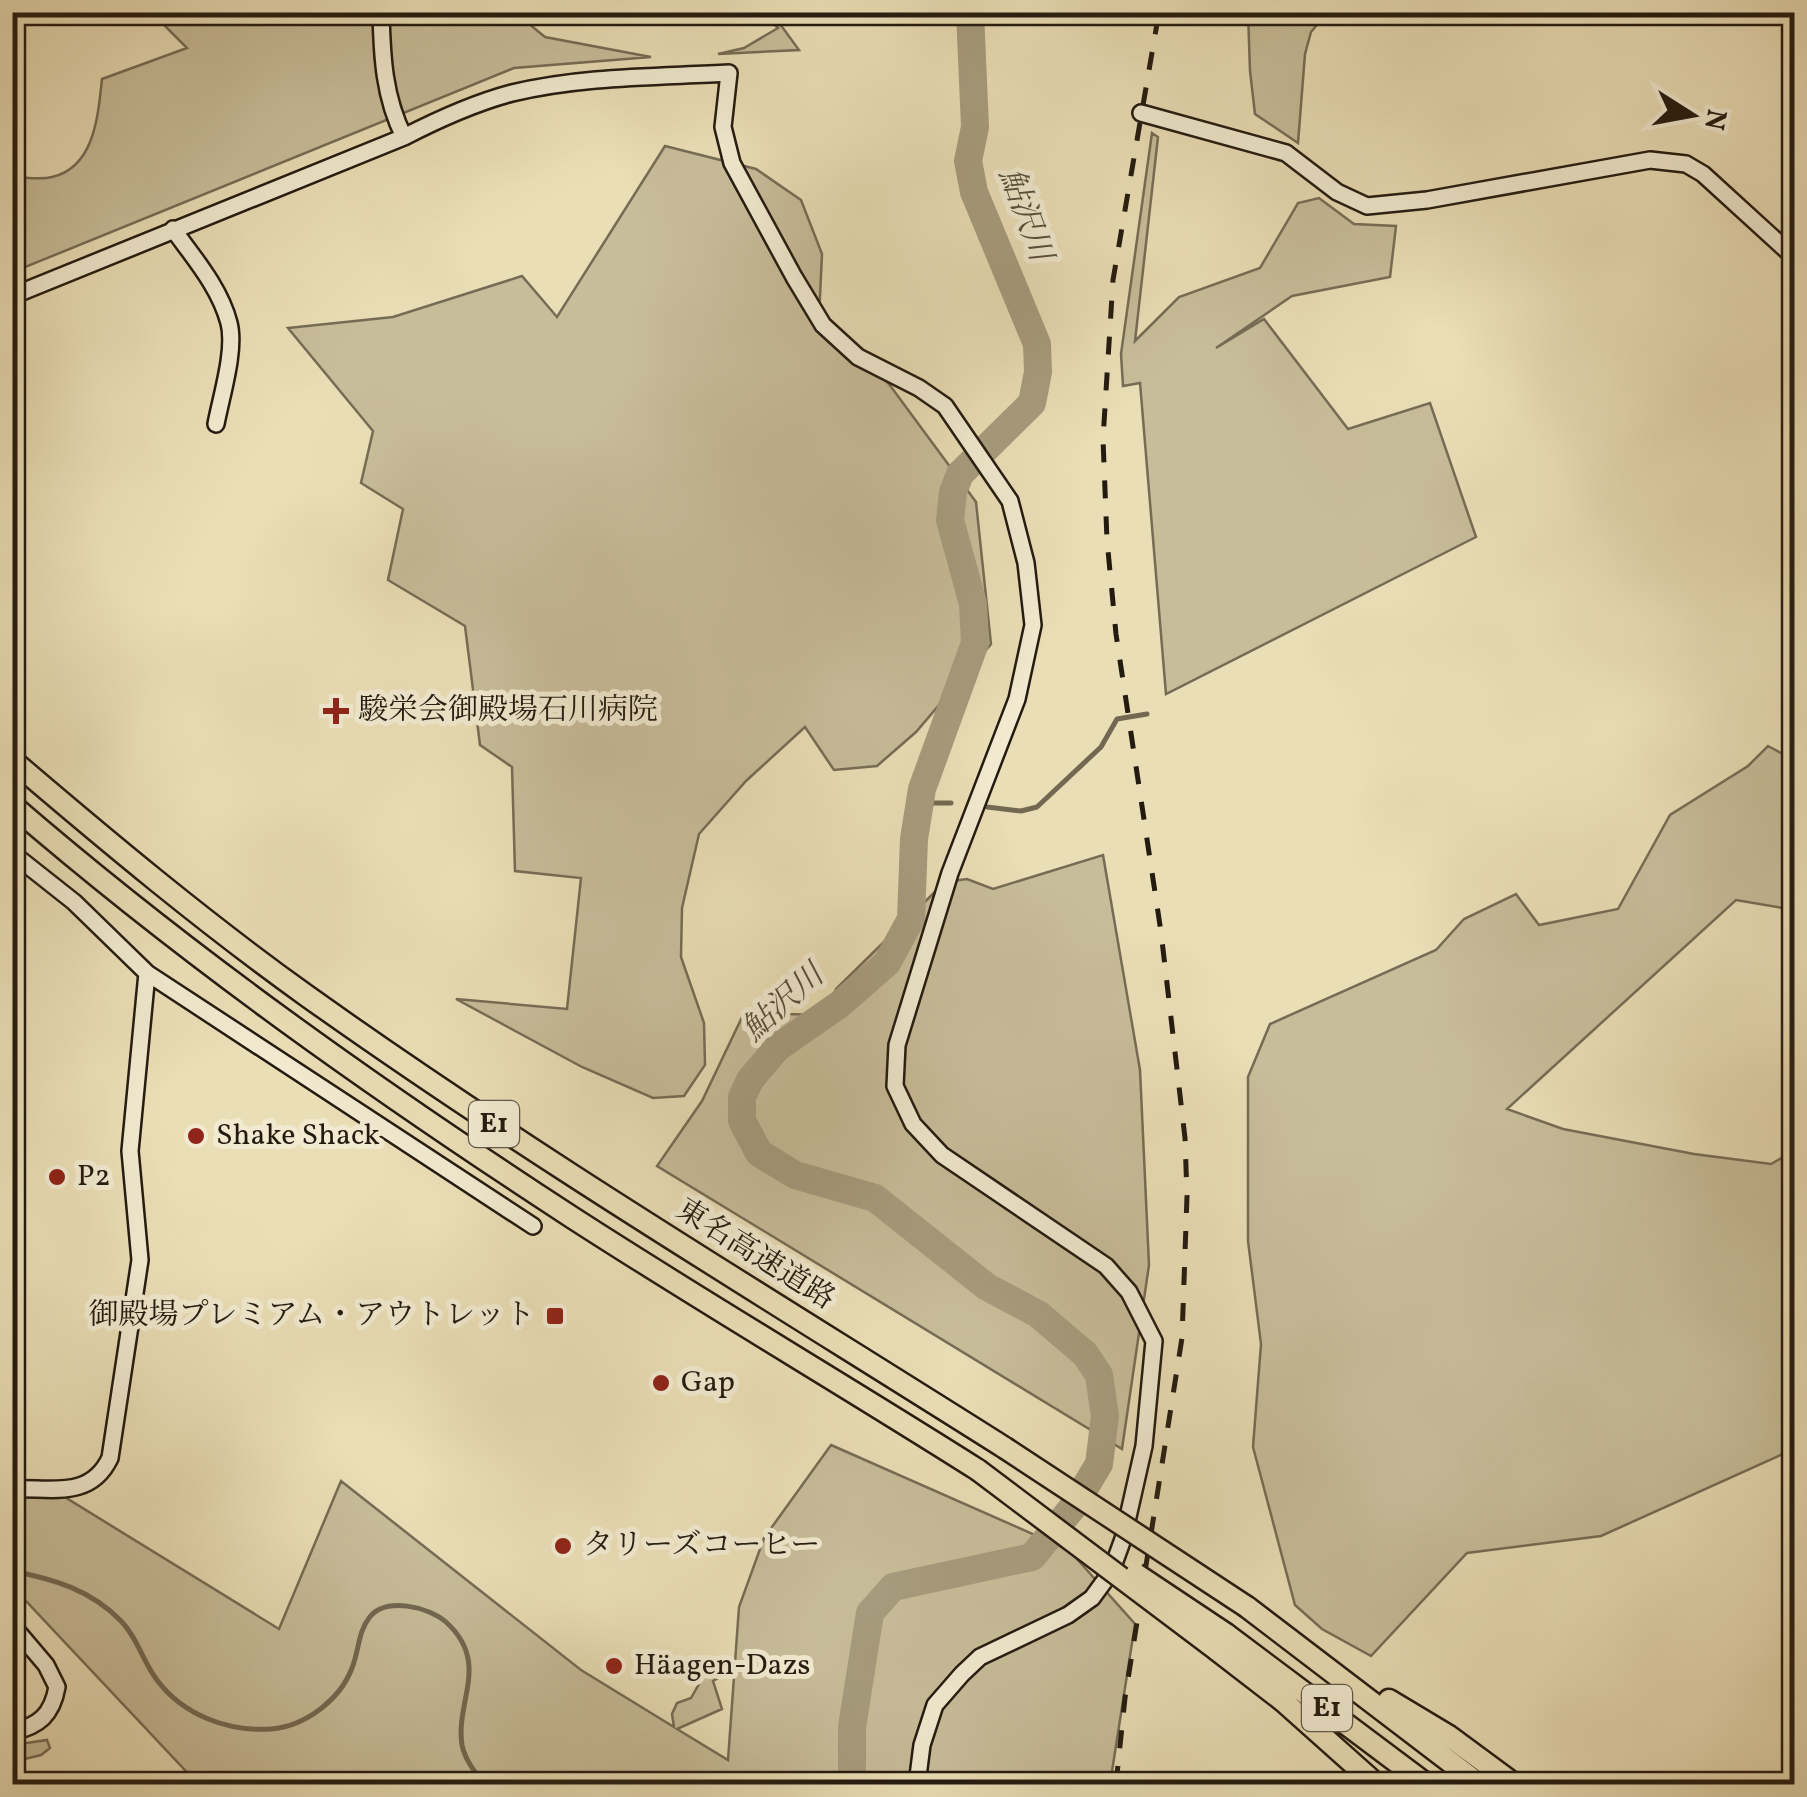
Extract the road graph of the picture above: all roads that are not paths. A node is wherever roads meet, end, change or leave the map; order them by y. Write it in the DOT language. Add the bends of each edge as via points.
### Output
graph roads {
  1 [pos="382,12"];
  2 [pos="1141,114"];
  3 [pos="404,137"];
  4 [pos="174,229"];
  5 [pos="1794,257"];
  6 [pos="12,296"];
  7 [pos="216,424"];
  8 [pos="12,760"];
  9 [pos="12,805"];
  10 [pos="12,852"];
  11 [pos="147,974"];
  12 [pos="533,1226"];
  13 [pos="12,1489"];
  14 [pos="12,1624"];
  15 [pos="1290,1638"];
  16 [pos="1221,1642"];
  17 [pos="12,1732"];
  18 [pos="917,1784"];
  19 [pos="1376,1784"];
  20 [pos="1426,1784"];
  21 [pos="1479,1784"];
  22 [pos="1514,1784"];
  1 -- 3 [label="street" via="386,90"];
  2 -- 5 [label="street" via="1286,153 1367,206 1650,160 1686,164 1716,182"];
  3 -- 4 [label="street"];
  3 -- 18 [label="street" via="456,111 518,92 729,72 723,127 732,164 823,324 858,357 945,406 1010,501 1034,625 1017,698 950,872 898,1046 895,1086 913,1124 942,1155 1106,1266 1129,1292 1154,1341 1152,1379 1144,1446 1111,1572 1068,1615 980,1658 962,1674 935,1705"];
  4 -- 6 [label="street"];
  4 -- 7 [label="street" via="213,286 230,326"];
  8 -- 15 [label="highway, 東名高速道路 / E1, bridge" via="201,916 411,1069 1006,1448"];
  9 -- 16 [label="highway, E1, bridge" via="184,945 386,1093 978,1470"];
  10 -- 11 [label="street"];
  11 -- 12 [label="street"];
  11 -- 13 [label="street" via="131,1137 140,1260 110,1458 96,1478 76,1489"];
  14 -- 17 [label="street" via="56,1688 48,1714"];
  15 -- 21 [label="highway, 東名高速道路 / E1"];
  15 -- 22 [label="highway"];
  16 -- 19 [label="highway"];
  16 -- 20 [label="highway, E1"];
}
